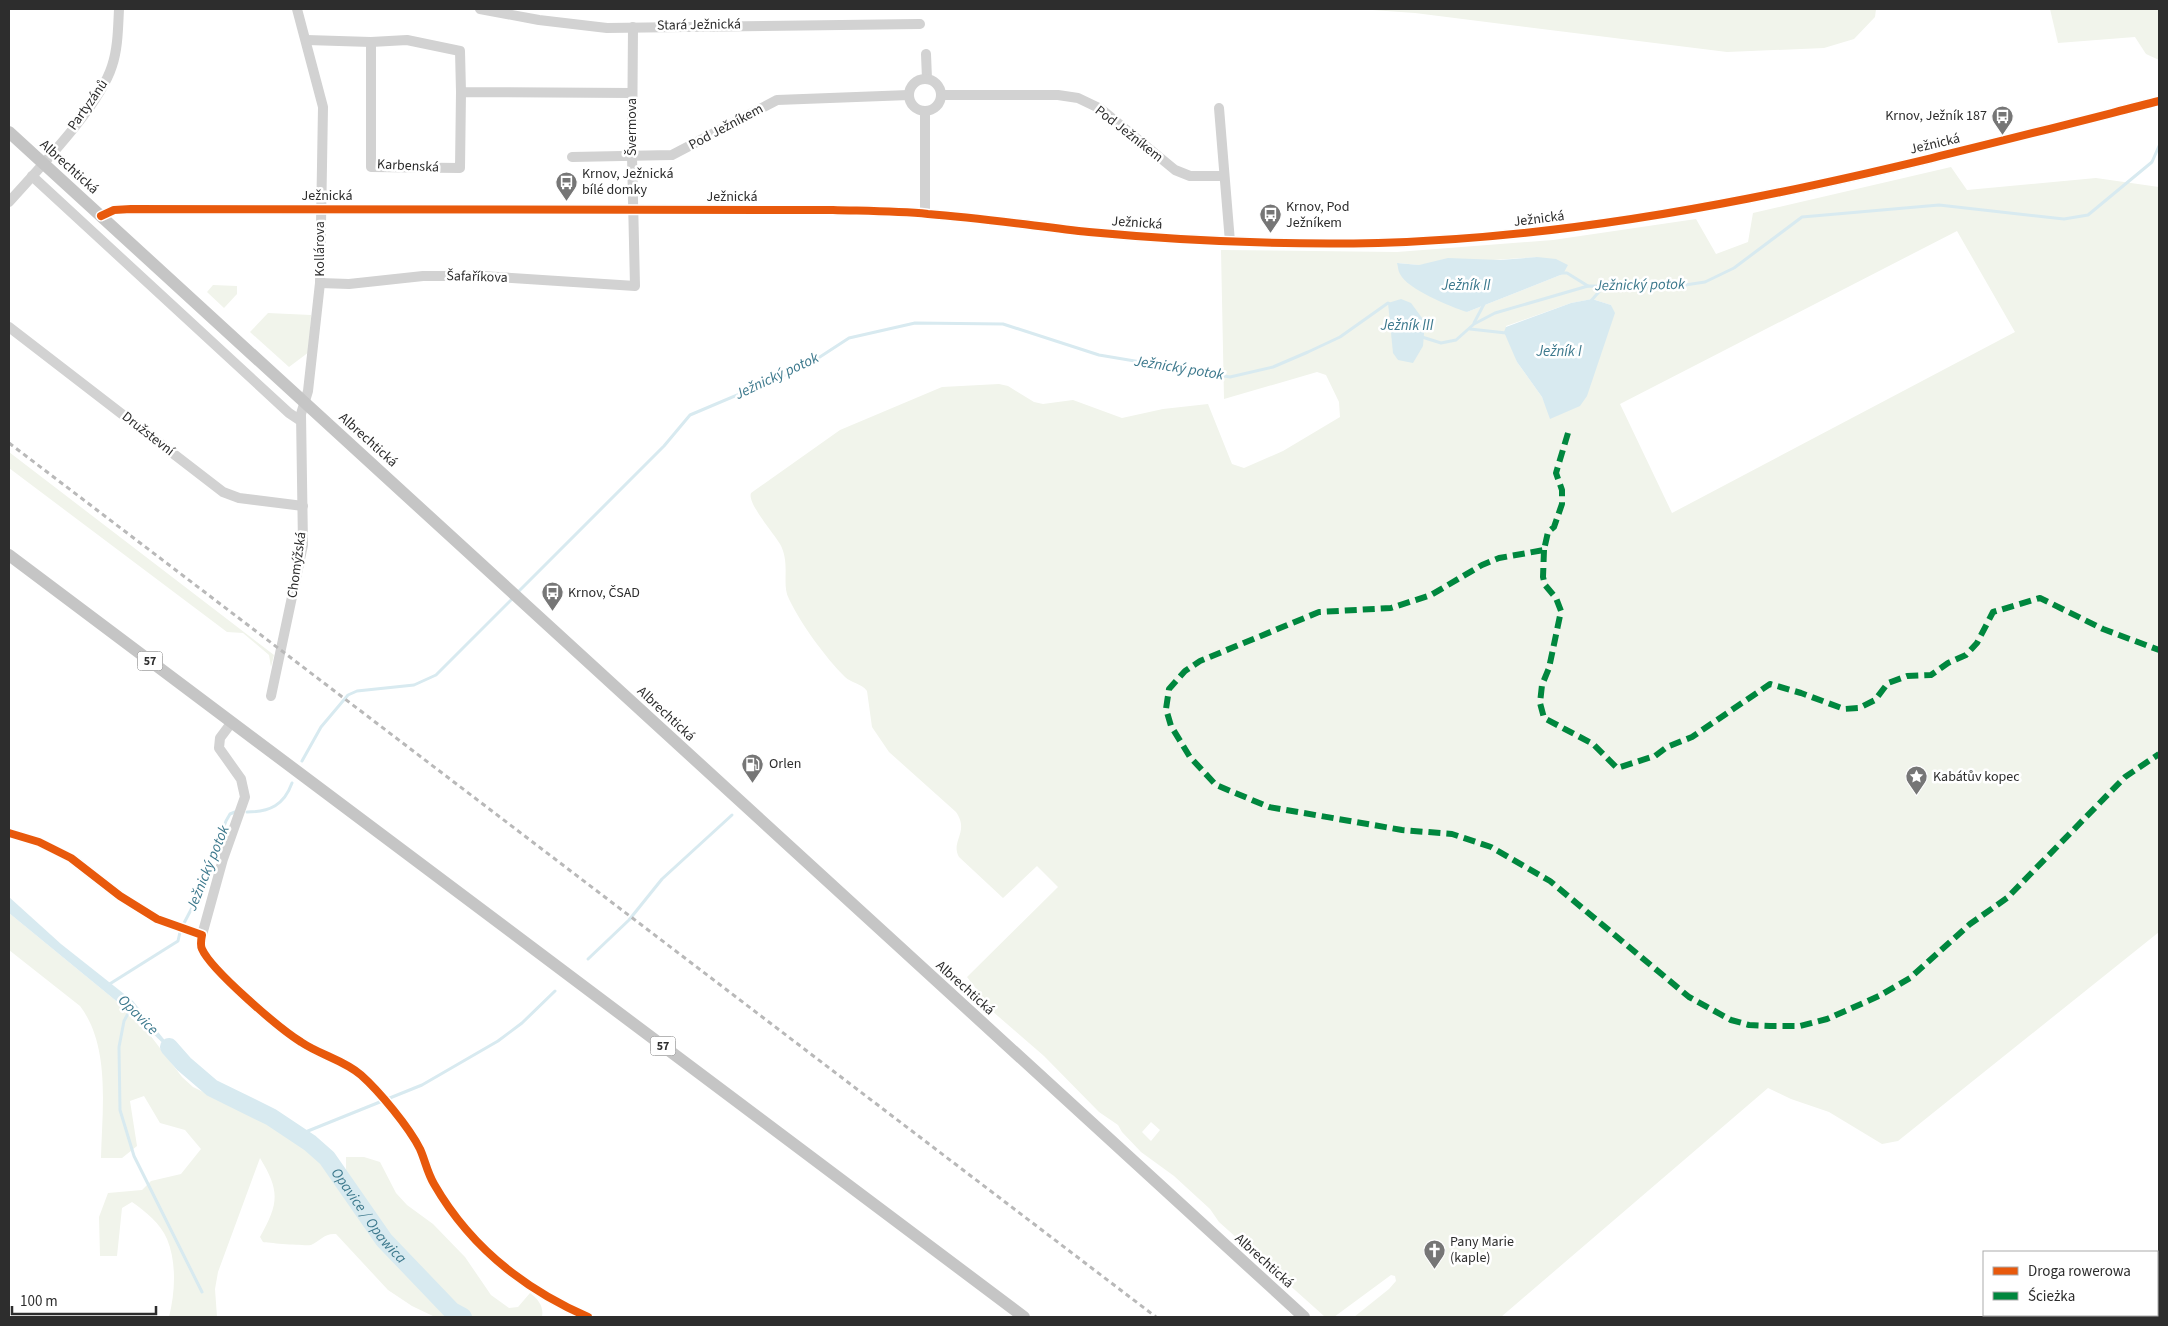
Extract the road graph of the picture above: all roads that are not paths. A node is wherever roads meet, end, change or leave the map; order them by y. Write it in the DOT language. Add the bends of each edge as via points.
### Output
graph roads {
  1 [pos="119,9"];
  2 [pos="297,9"];
  3 [pos="480,9"];
  4 [pos="920,24"];
  5 [pos="634,27"];
  6 [pos="307,40"];
  7 [pos="371,42"];
  8 [pos="926,54"];
  9 [pos="926,79"];
  10 [pos="461,92"];
  11 [pos="632,93"];
  12 [pos="909,95"];
  13 [pos="941,95"];
  14 [pos="2159,101"];
  15 [pos="1219,108"];
  16 [pos="925,111"];
  17 [pos="9,132"];
  18 [pos="632,156"];
  19 [pos="572,157"];
  20 [pos="43,164"];
  21 [pos="32,176"];
  22 [pos="1224,176"];
  23 [pos="9,202"];
  24 [pos="321,209"];
  25 [pos="634,210"];
  26 [pos="925,213"];
  27 [pos="101,216"];
  28 [pos="1230,242"];
  29 [pos="320,283"];
  30 [pos="635,286"];
  31 [pos="9,326"];
  32 [pos="304,402"];
  33 [pos="301,421"];
  34 [pos="303,506"];
  35 [pos="9,555"];
  36 [pos="271,696"];
  37 [pos="232,722"];
  38 [pos="9,833"];
  39 [pos="202,934"];
  40 [pos="588,1317"];
  41 [pos="1024,1317"];
  42 [pos="1304,1317"];
  1 -- 20 [label="street, Partyzánů" via="115,54 109,74 89,107"];
  2 -- 6 [label="street, Kollárova"];
  3 -- 5 [label="street, Stará Ježnická" via="539,20 608,28"];
  4 -- 5 [label="street, Stará Ježnická"];
  5 -- 11 [label="street, Švermova"];
  6 -- 7 [label="street, Karbenská"];
  6 -- 24 [label="street, Kollárova" via="323,107"];
  7 -- 10 [label="street, Karbenská" via="407,40 460,51"];
  7 -- 10 [label="street, Karbenská" via="371,167 460,168"];
  8 -- 9 [label="street"];
  9 -- 12 [label="street" via="918,81"];
  9 -- 13 [label="street" via="934,82"];
  10 -- 11 [label="street"];
  11 -- 18 [label="street, Švermova"];
  12 -- 16 [label="street" via="911,103"];
  12 -- 18 [label="street, Pod Ježníkem" via="777,100 672,155"];
  13 -- 16 [label="street" via="933,109"];
  13 -- 22 [label="street, Pod Ježníkem" via="1058,95 1078,98 1101,109 1175,170 1190,176"];
  14 -- 28 [label="street, Ježnická" via="2005,141 1766,195 1608,224 1502,236 1379,242"];
  15 -- 22 [label="street"];
  16 -- 26 [label="street"];
  17 -- 20 [label="main road, Albrechtická"];
  18 -- 19 [label="street"];
  18 -- 25 [label="street, Švermova"];
  20 -- 21 [label="street, Partyzánů"];
  20 -- 27 [label="main road, Albrechtická"];
  21 -- 23 [label="street, Partyzánů"];
  21 -- 33 [label="street"];
  22 -- 28 [label="street"];
  24 -- 25 [label="street, Ježnická"];
  24 -- 27 [label="street, Ježnická" via="124,209"];
  24 -- 29 [label="street, Kollárova"];
  25 -- 26 [label="street, Ježnická"];
  25 -- 30 [label="street, Švermova"];
  26 -- 28 [label="street, Ježnická" via="1090,232"];
  27 -- 32 [label="main road, Albrechtická"];
  29 -- 30 [label="street, Šafaříkova" via="475,276"];
  29 -- 32 [label="street, Kollárova"];
  31 -- 34 [label="street, Družstevní" via="223,492 239,498"];
  32 -- 33 [label="street, Chomýžská"];
  32 -- 42 [label="main road, Albrechtická"];
  33 -- 34 [label="street, Chomýžská"];
  34 -- 36 [label="street, Chomýžská" via="303,545"];
  35 -- 37 [label="main road, 57"];
  37 -- 39 [label="street" via="220,738 219,748 241,779 244,801 223,859"];
  37 -- 41 [label="main road, 57"];
  38 -- 39 [label="street" via="39,842 71,858 120,896 157,919"];
  39 -- 40 [label="street" via="205,954 246,996 300,1042 354,1069 380,1096 416,1141 439,1192 486,1251 533,1289"];
}
